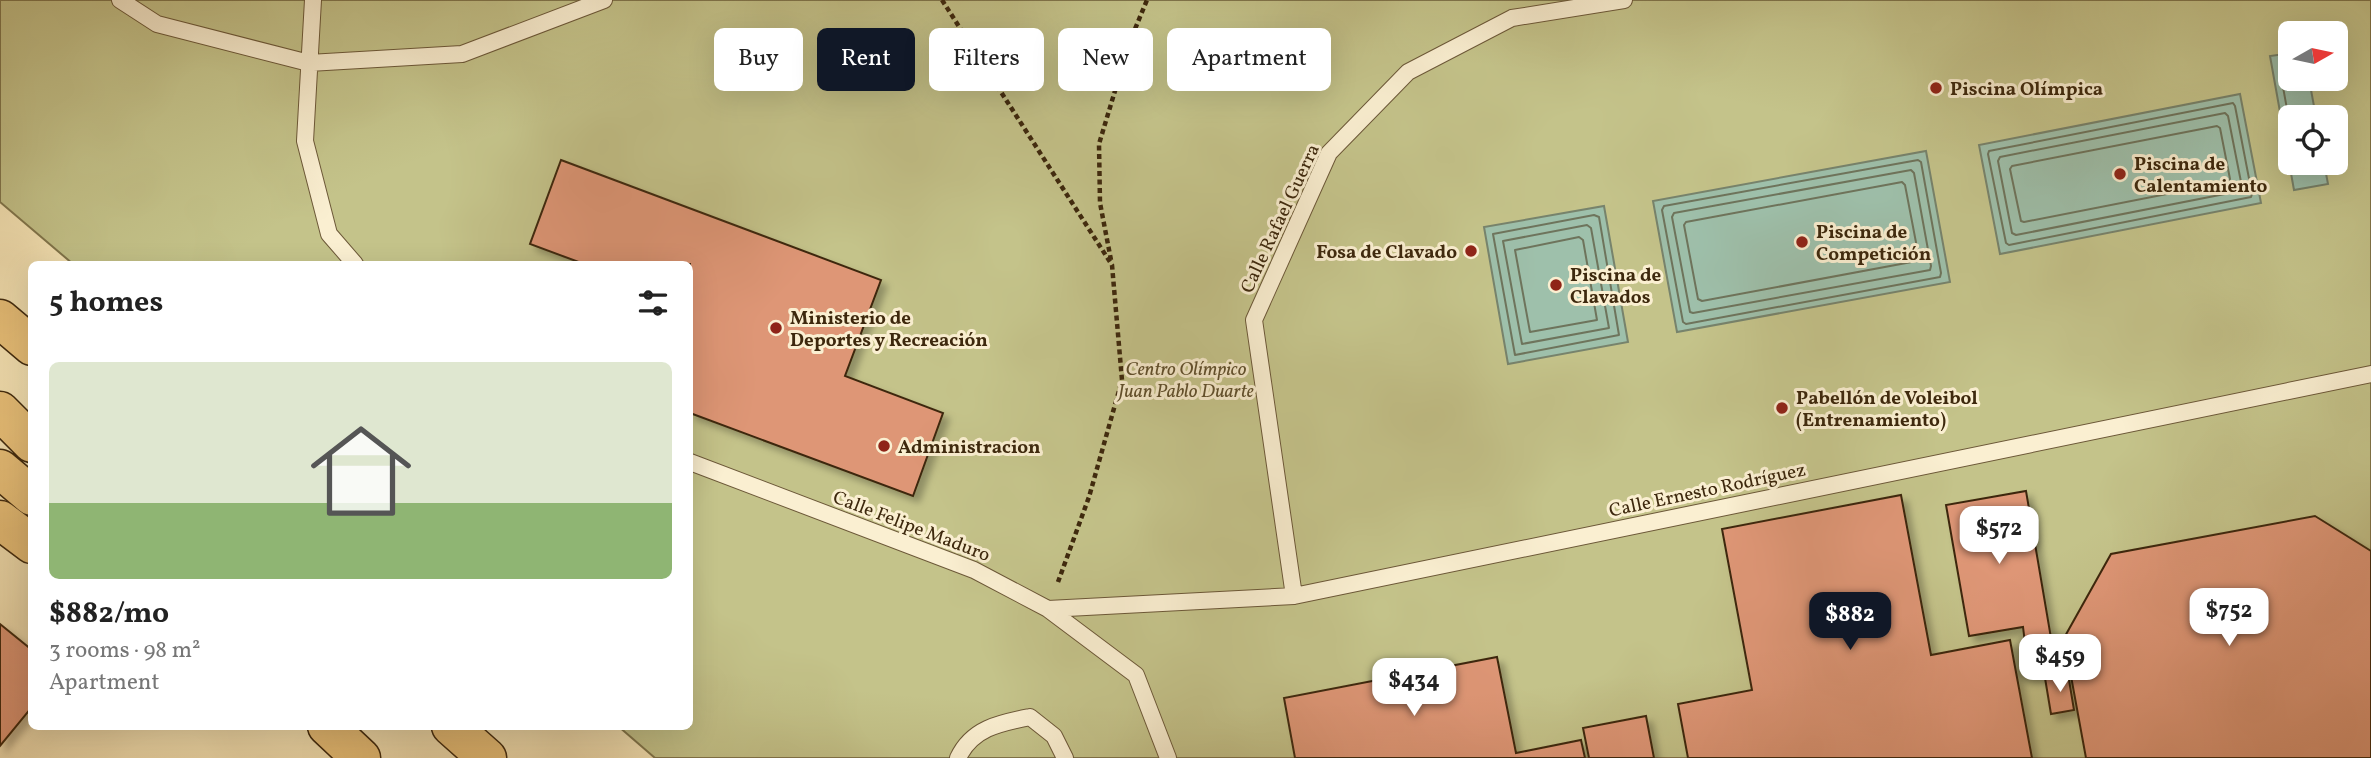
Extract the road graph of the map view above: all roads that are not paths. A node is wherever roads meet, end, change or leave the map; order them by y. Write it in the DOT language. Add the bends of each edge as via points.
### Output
graph roads {
  1 [pos="120,0"];
  2 [pos="313,0"];
  3 [pos="604,0"];
  4 [pos="1624,0"];
  5 [pos="309,63"];
  6 [pos="352,261"];
  7 [pos="0,319"];
  8 [pos="28,342"];
  9 [pos="2371,374"];
  10 [pos="0,411"];
  11 [pos="28,439"];
  12 [pos="693,463"];
  13 [pos="0,469"];
  14 [pos="28,493"];
  15 [pos="0,520"];
  16 [pos="28,541"];
  17 [pos="1294,596"];
  18 [pos="1048,609"];
  19 [pos="331,730"];
  20 [pos="456,730"];
  21 [pos="361,758"];
  22 [pos="488,758"];
  23 [pos="958,758"];
  24 [pos="1065,758"];
  25 [pos="1168,758"];
  1 -- 5 [label="lane" via="157,24"];
  2 -- 5 [label="lane"];
  3 -- 5 [label="lane" via="462,54"];
  4 -- 17 [label="lane, Calle Rafael Guerra" via="1512,18 1408,72 1329,153 1254,320"];
  5 -- 6 [label="lane" via="305,141 329,234"];
  7 -- 8 [label="main road"];
  9 -- 17 [label="lane, Calle Ernesto Rodríguez"];
  10 -- 11 [label="main road"];
  12 -- 18 [label="lane, Calle Felipe Maduro" via="974,570"];
  13 -- 14 [label="main road"];
  15 -- 16 [label="main road"];
  17 -- 18 [label="lane, Calle Ernesto Rodríguez"];
  18 -- 25 [label="lane, Calle Felipe Maduro" via="1136,675"];
  19 -- 21 [label="main road"];
  20 -- 22 [label="main road"];
  23 -- 24 [label="lane" via="964,744 994,724 1030,718 1054,736"];
}
